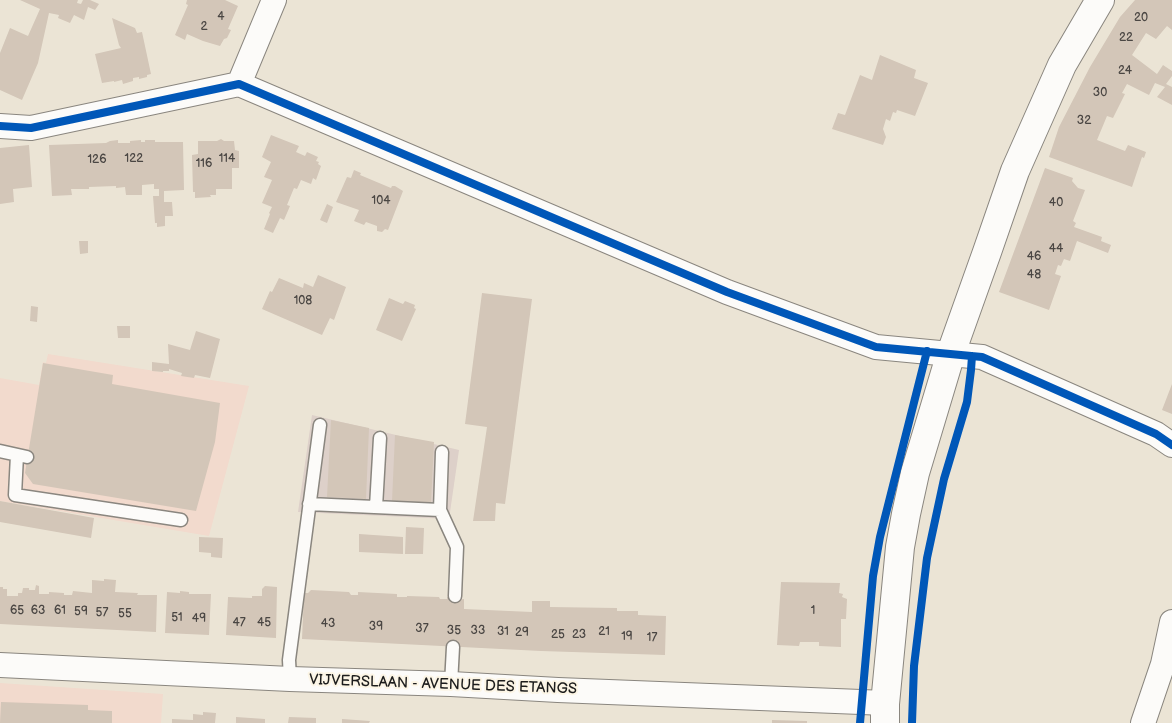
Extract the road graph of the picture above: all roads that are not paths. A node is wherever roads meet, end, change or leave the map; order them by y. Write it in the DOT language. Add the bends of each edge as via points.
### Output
graph roads {
  1 [pos="274,0"];
  2 [pos="1100,0"];
  3 [pos="239,84"];
  4 [pos="0,126"];
  5 [pos="951,353"];
  6 [pos="320,426"];
  7 [pos="380,438"];
  8 [pos="1172,445"];
  9 [pos="0,451"];
  10 [pos="442,452"];
  11 [pos="309,504"];
  12 [pos="376,507"];
  13 [pos="440,510"];
  14 [pos="181,520"];
  15 [pos="456,596"];
  16 [pos="1172,622"];
  17 [pos="453,647"];
  18 [pos="0,665"];
  19 [pos="290,679"];
  20 [pos="452,684"];
  21 [pos="885,713"];
  22 [pos="1143,723"];
  1 -- 3 [label="street"];
  2 -- 5 [label="street" via="1062,65 1015,172"];
  3 -- 4 [label="street" via="31,128"];
  3 -- 5 [label="street" via="727,292 876,347"];
  5 -- 8 [label="street" via="982,356 1156,434"];
  5 -- 21 [label="street" via="906,514"];
  6 -- 11 [label="lane"];
  7 -- 12 [label="lane"];
  9 -- 14 [label="lane" via="22,456 15,495"];
  10 -- 13 [label="lane"];
  11 -- 12 [label="lane"];
  11 -- 19 [label="lane" via="289,660"];
  12 -- 13 [label="lane"];
  13 -- 15 [label="lane" via="457,547"];
  16 -- 22 [label="street" via="1163,664"];
  17 -- 20 [label="lane"];
  18 -- 19 [label="street, VIJVERSLAAN - AVENUE DES ETANGS"];
  19 -- 20 [label="street, VIJVERSLAAN - AVENUE DES ETANGS"];
  20 -- 21 [label="street, VIJVERSLAAN - AVENUE DES ETANGS"];
}
